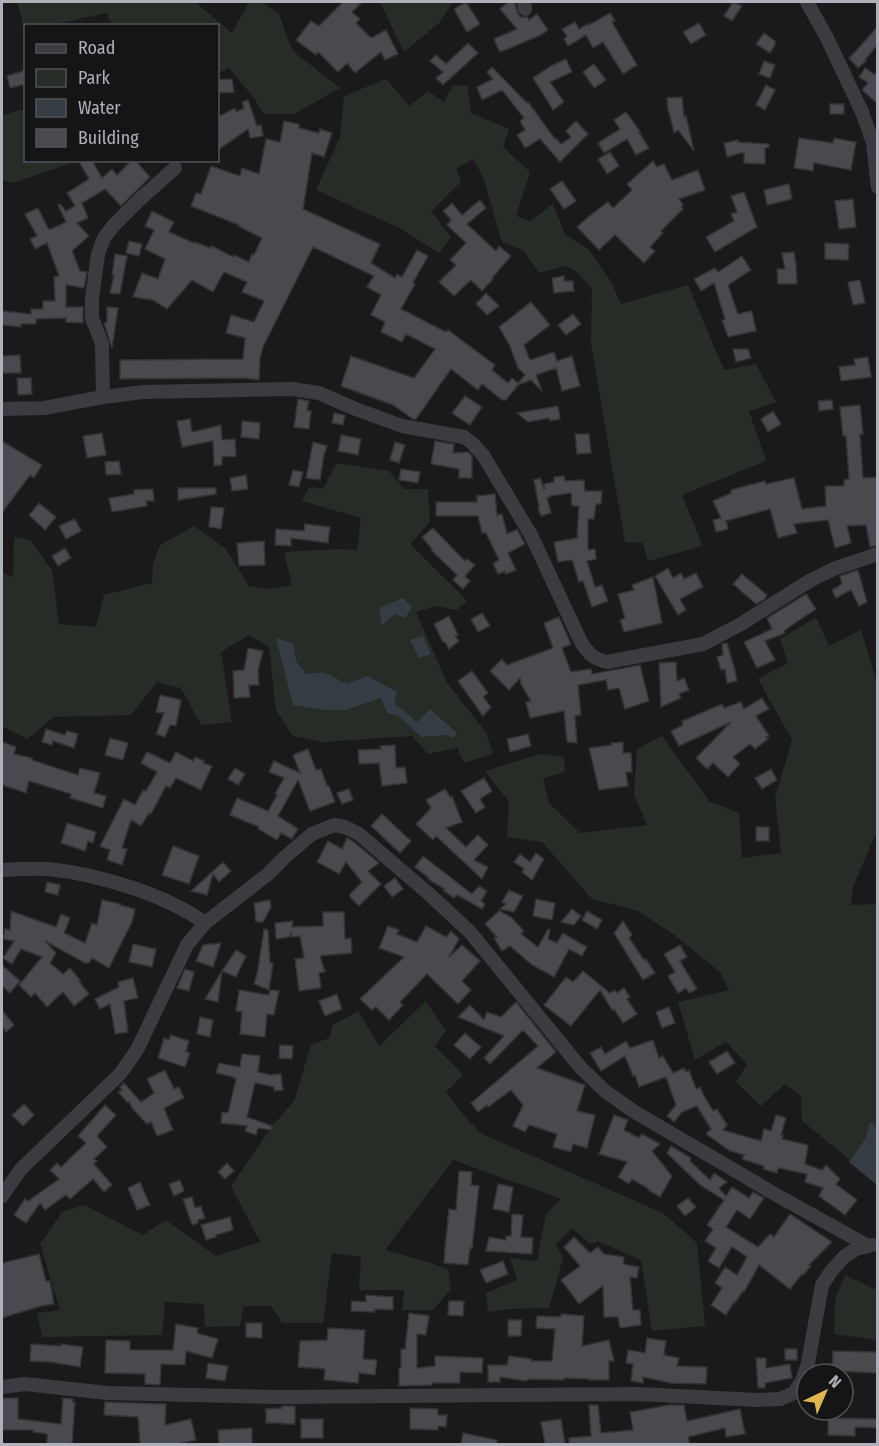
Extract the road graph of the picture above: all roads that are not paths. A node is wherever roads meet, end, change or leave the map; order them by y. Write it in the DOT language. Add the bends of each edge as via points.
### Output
graph roads {
  1 [pos="807,2"];
  2 [pos="875,141"];
  3 [pos="175,168"];
  4 [pos="878,187"];
  5 [pos="103,397"];
  6 [pos="2,409"];
  7 [pos="878,554"];
  8 [pos="2,870"];
  9 [pos="205,922"];
  10 [pos="2,1196"];
  11 [pos="873,1245"];
  12 [pos="2,1387"];
  1 -- 2 [label="street"];
  2 -- 4 [label="street"];
  3 -- 5 [label="street" via="114,225 98,254 92,318 102,344"];
  5 -- 6 [label="street" via="44,408"];
  5 -- 7 [label="street" via="143,392 292,388 319,393 402,426 464,437 483,455 531,535 580,642 595,659 606,662 703,644 811,580"];
  8 -- 9 [label="street" via="46,869 78,874 150,894"];
  9 -- 10 [label="street" via="187,945 137,1050 120,1074 21,1169"];
  9 -- 11 [label="street" via="312,834 334,825 345,827 359,834 470,932 579,1067 605,1091 773,1192"];
  11 -- 12 [label="street" via="845,1256 822,1285 802,1381 794,1393 780,1399 639,1394 280,1397 107,1393 26,1384"];
}
